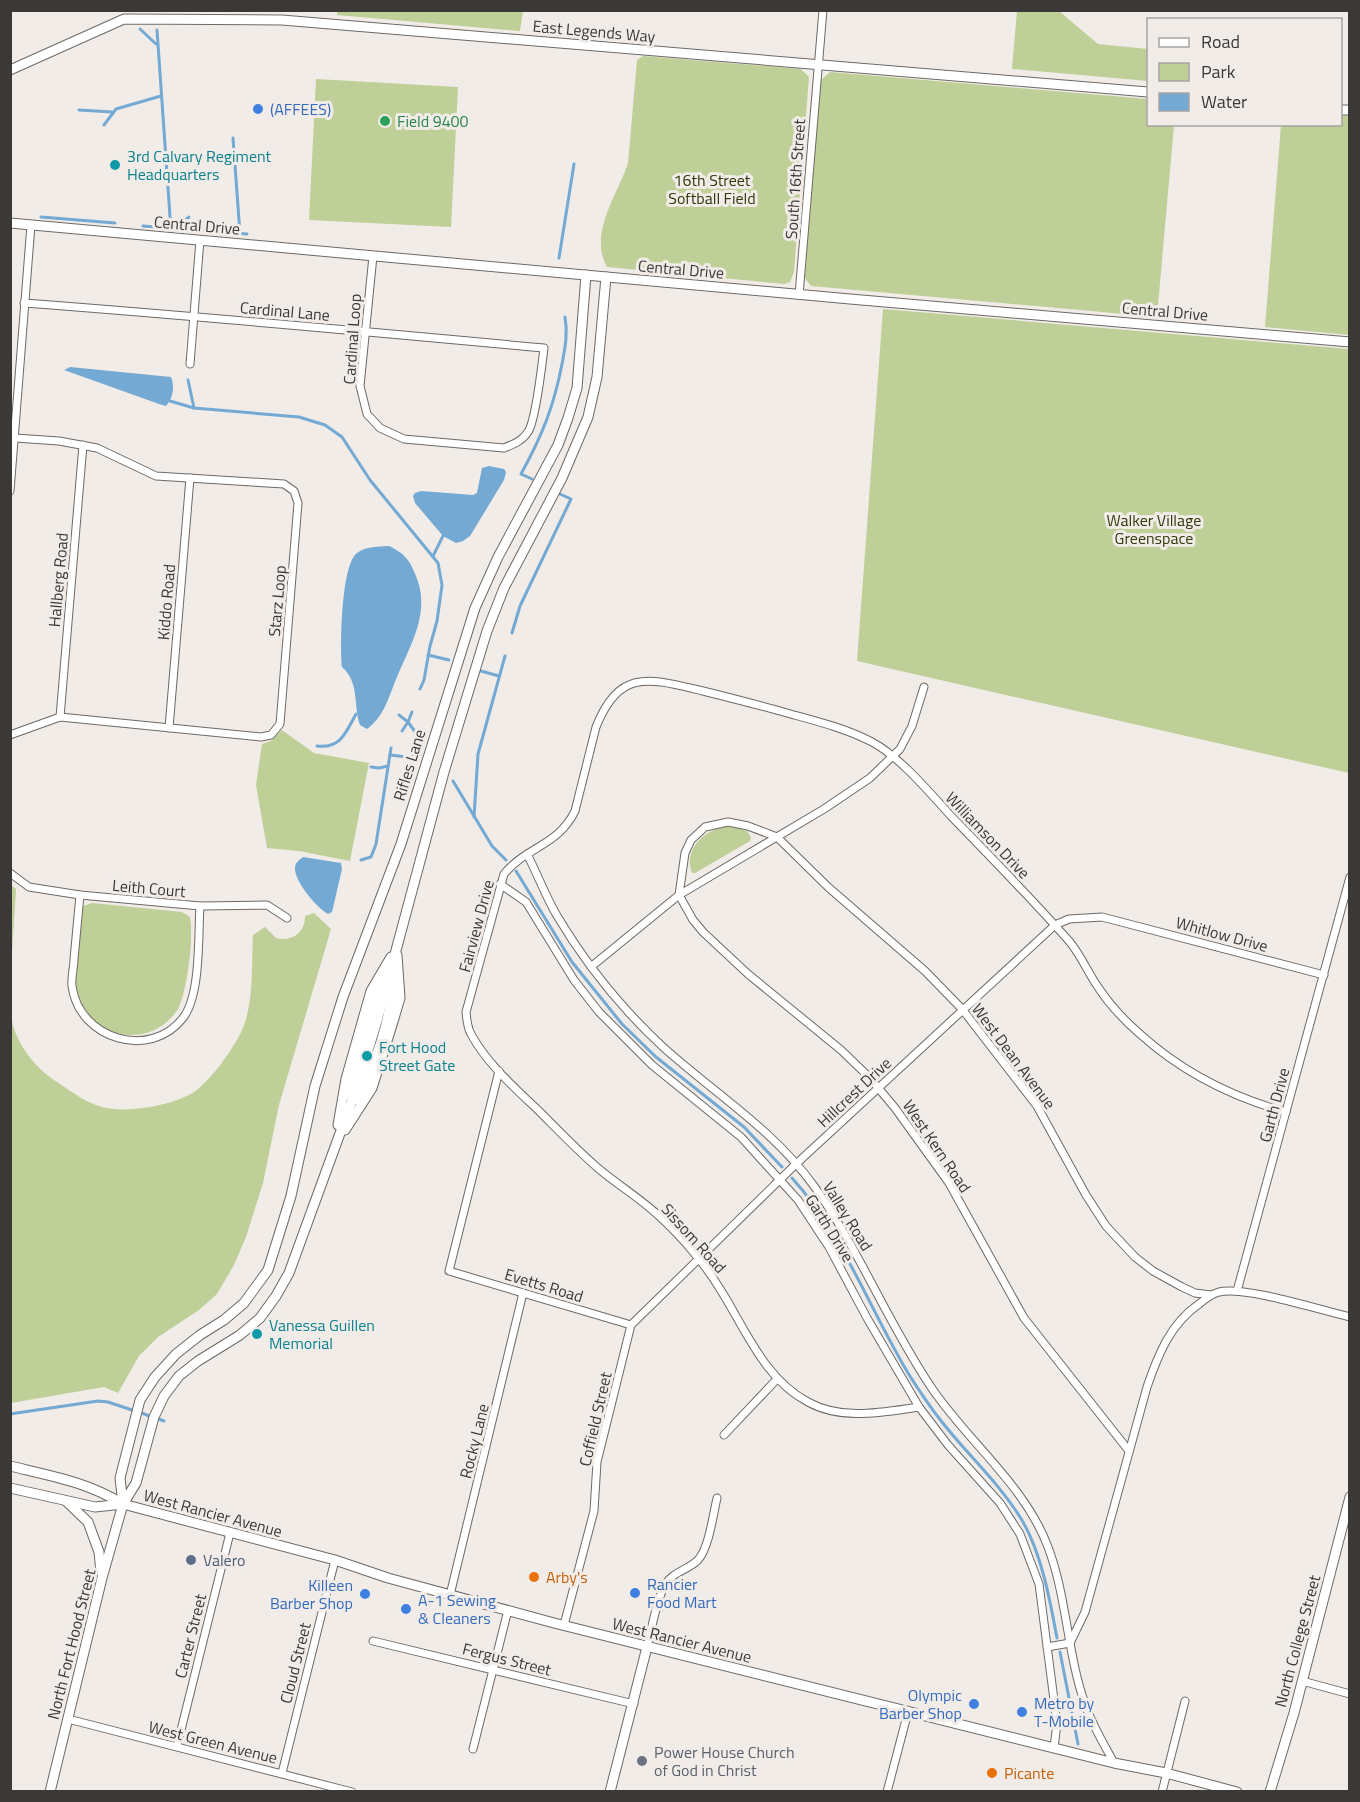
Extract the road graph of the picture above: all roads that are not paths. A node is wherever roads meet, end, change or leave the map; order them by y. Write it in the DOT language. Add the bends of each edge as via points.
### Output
graph roads {
  1 [pos="823,10"];
  2 [pos="143,15"];
  3 [pos="817,65"];
  4 [pos="10,70"];
  5 [pos="1147,92"];
  6 [pos="10,224"];
  7 [pos="31,225"];
  8 [pos="200,240"];
  9 [pos="373,256"];
  10 [pos="586,275"];
  11 [pos="606,277"];
  12 [pos="799,295"];
  13 [pos="24,303"];
  14 [pos="194,316"];
  15 [pos="364,332"];
  16 [pos="1350,342"];
  17 [pos="544,348"];
  18 [pos="190,363"];
  19 [pos="15,438"];
  20 [pos="83,446"];
  21 [pos="190,478"];
  22 [pos="10,491"];
  23 [pos="924,687"];
  24 [pos="614,696"];
  25 [pos="60,717"];
  26 [pos="169,728"];
  27 [pos="10,735"];
  28 [pos="893,757"];
  29 [pos="777,837"];
  30 [pos="527,854"];
  31 [pos="10,873"];
  32 [pos="1350,878"];
  33 [pos="500,884"];
  34 [pos="80,895"];
  35 [pos="679,895"];
  36 [pos="200,906"];
  37 [pos="287,918"];
  38 [pos="1114,920"];
  39 [pos="1055,925"];
  40 [pos="397,947"];
  41 [pos="591,966"];
  42 [pos="1323,975"];
  43 [pos="962,1009"];
  44 [pos="467,1024"];
  45 [pos="499,1071"];
  46 [pos="879,1088"];
  47 [pos="1286,1112"];
  48 [pos="335,1146"];
  49 [pos="796,1164"];
  50 [pos="780,1179"];
  51 [pos="697,1259"];
  52 [pos="268,1270"];
  53 [pos="1237,1291"];
  54 [pos="523,1293"];
  55 [pos="1211,1295"];
  56 [pos="1350,1317"];
  57 [pos="631,1325"];
  58 [pos="777,1379"];
  59 [pos="919,1407"];
  60 [pos="724,1435"];
  61 [pos="1129,1451"];
  62 [pos="10,1467"];
  63 [pos="10,1488"];
  64 [pos="1350,1497"];
  65 [pos="717,1498"];
  66 [pos="66,1501"];
  67 [pos="123,1504"];
  68 [pos="230,1533"];
  69 [pos="335,1560"];
  70 [pos="102,1578"];
  71 [pos="450,1595"];
  72 [pos="508,1610"];
  73 [pos="564,1625"];
  74 [pos="373,1641"];
  75 [pos="1070,1643"];
  76 [pos="647,1647"];
  77 [pos="1047,1647"];
  78 [pos="494,1670"];
  79 [pos="1302,1681"];
  80 [pos="1350,1694"];
  81 [pos="1185,1701"];
  82 [pos="634,1704"];
  83 [pos="908,1712"];
  84 [pos="68,1719"];
  85 [pos="177,1746"];
  86 [pos="1054,1748"];
  87 [pos="473,1749"];
  88 [pos="1114,1763"];
  89 [pos="282,1773"];
  90 [pos="1166,1773"];
  91 [pos="329,1789"];
  92 [pos="50,1791"];
  93 [pos="352,1791"];
  94 [pos="610,1791"];
  95 [pos="887,1791"];
  96 [pos="1162,1791"];
  97 [pos="1237,1791"];
  98 [pos="1270,1791"];
  1 -- 3 [label="street, South 16th Street"];
  2 -- 3 [label="street, East Legends Way" via="306,21"];
  2 -- 4 [label="street, East Legends Way" via="114,21"];
  3 -- 5 [label="street, East Legends Way"];
  3 -- 12 [label="street, South 16th Street"];
  6 -- 7 [label="street, Central Drive"];
  7 -- 8 [label="street, Central Drive"];
  7 -- 13 [label="street"];
  8 -- 9 [label="street, Central Drive"];
  8 -- 14 [label="street"];
  9 -- 10 [label="street, Central Drive"];
  9 -- 15 [label="street, Cardinal Loop"];
  10 -- 11 [label="street, Central Drive"];
  10 -- 52 [label="street, Rifles Lane" via="578,376 568,418 475,608 401,844 317,1079 291,1196"];
  11 -- 12 [label="street, Central Drive"];
  11 -- 40 [label="street" via="597,377 588,417 487,631"];
  12 -- 16 [label="street, Central Drive"];
  13 -- 14 [label="street, Cardinal Lane"];
  13 -- 19 [label="street"];
  14 -- 15 [label="street, Cardinal Lane"];
  14 -- 18 [label="street"];
  15 -- 17 [label="street, Cardinal Lane"];
  15 -- 17 [label="street, Cardinal Loop" via="360,386 367,414 380,428 405,439 504,448 517,443 529,431"];
  19 -- 20 [label="street, Starz Loop"];
  19 -- 22 [label="street"];
  20 -- 21 [label="street, Starz Loop" via="97,448 156,476"];
  20 -- 25 [label="street, Hallberg Road"];
  21 -- 26 [label="street, Kiddo Road"];
  21 -- 26 [label="street, Starz Loop" via="284,484 294,491 298,503 280,724 271,735 261,737"];
  23 -- 28 [label="street" via="912,726"];
  24 -- 28 [label="street, Williamson Drive" via="634,683 651,680 673,684 832,725 873,742"];
  24 -- 30 [label="street, Fairview Drive" via="596,727 570,822 555,838"];
  25 -- 26 [label="street, Starz Loop"];
  25 -- 27 [label="street, Starz Loop"];
  28 -- 29 [label="street" via="870,778"];
  28 -- 39 [label="street, Williamson Drive"];
  29 -- 35 [label="street"];
  29 -- 35 [label="street" via="728,822 705,827 691,840 685,853"];
  29 -- 43 [label="street, West Dean Avenue"];
  30 -- 33 [label="street, Fairview Drive" via="513,864"];
  30 -- 41 [label="street, Valley Road" via="555,913"];
  31 -- 34 [label="street, Leith Court" via="29,887"];
  32 -- 42 [label="street, Garth Drive"];
  33 -- 44 [label="street, Fairview Drive" via="466,1012"];
  33 -- 50 [label="street, Garth Drive" via="526,902 574,980 599,1012 652,1065 741,1137"];
  34 -- 36 [label="street, Leith Court"];
  34 -- 36 [label="street" via="72,986 81,1014 101,1032 132,1041 165,1035 184,1018 195,994"];
  35 -- 41 [label="street"];
  35 -- 46 [label="street, West Kern Road" via="703,932 841,1050"];
  36 -- 37 [label="street, Leith Court" via="267,905"];
  38 -- 39 [label="street, Hillcrest Drive" via="1081,917"];
  38 -- 42 [label="street, Whitlow Drive"];
  39 -- 43 [label="street, Hillcrest Drive"];
  39 -- 47 [label="street, Williamson Drive" via="1109,1002 1166,1056 1208,1083"];
  40 -- 48 [label="street" via="358,1084"];
  40 -- 48 [label="street" via="400,998 382,1058 372,1088"];
  41 -- 49 [label="street, Valley Road" via="615,998 664,1047 752,1119"];
  42 -- 47 [label="street, Garth Drive"];
  43 -- 46 [label="street, Hillcrest Drive"];
  43 -- 55 [label="street, West Dean Avenue" via="1036,1106 1107,1226 1153,1271 1195,1293"];
  44 -- 45 [label="street, Sissom Road"];
  45 -- 51 [label="street, Sissom Road" via="590,1161 658,1215"];
  45 -- 54 [label="street, Evetts Road" via="449,1271"];
  46 -- 49 [label="street, Hillcrest Drive"];
  46 -- 61 [label="street, West Kern Road" via="949,1184 1023,1318"];
  47 -- 53 [label="street, Garth Drive"];
  48 -- 67 [label="street, North Fort Hood Street" via="289,1273 276,1296 260,1318 179,1376 164,1396 154,1417 136,1483"];
  49 -- 50 [label="street, Hillcrest Drive"];
  49 -- 75 [label="street, Valley Road" via="846,1234 930,1386 1037,1522 1048,1548"];
  50 -- 51 [label="street, Hillcrest Drive"];
  50 -- 59 [label="street, Garth Drive" via="829,1247"];
  51 -- 57 [label="street, Hillcrest Drive"];
  51 -- 58 [label="street, Sissom Road" via="719,1286"];
  52 -- 67 [label="street, North Fort Hood Street" via="244,1303 176,1354 140,1400 120,1478"];
  53 -- 55 [label="street"];
  53 -- 56 [label="street"];
  54 -- 57 [label="street, Evetts Road"];
  54 -- 71 [label="street, Rocky Lane"];
  55 -- 61 [label="street" via="1182,1318 1168,1336 1156,1359"];
  57 -- 73 [label="street, Coffield Street" via="597,1462 594,1511"];
  58 -- 59 [label="street, Sissom Road" via="808,1402 824,1408 868,1414"];
  58 -- 60 [label="street"];
  59 -- 77 [label="street, Garth Drive" via="1000,1503 1020,1534 1039,1584"];
  61 -- 75 [label="street" via="1085,1612"];
  62 -- 67 [label="street" via="100,1490"];
  63 -- 66 [label="street"];
  64 -- 79 [label="street, North College Street"];
  65 -- 76 [label="street" via="700,1556 666,1583"];
  66 -- 67 [label="street" via="96,1507"];
  66 -- 70 [label="street" via="88,1522 99,1552"];
  67 -- 68 [label="street, West Rancier Avenue"];
  67 -- 70 [label="street, North Fort Hood Street"];
  68 -- 69 [label="street, West Rancier Avenue"];
  68 -- 85 [label="street, Carter Street"];
  69 -- 71 [label="street, West Rancier Avenue"];
  69 -- 89 [label="street, Cloud Street"];
  70 -- 84 [label="street, North Fort Hood Street"];
  71 -- 72 [label="street, West Rancier Avenue"];
  72 -- 73 [label="street, West Rancier Avenue"];
  72 -- 78 [label="street"];
  73 -- 76 [label="street, West Rancier Avenue"];
  74 -- 78 [label="street, Fergus Street"];
  75 -- 77 [label="street"];
  75 -- 88 [label="street" via="1084,1701"];
  76 -- 82 [label="street"];
  76 -- 83 [label="street, West Rancier Avenue"];
  77 -- 86 [label="street, Garth Drive" via="1057,1723"];
  78 -- 82 [label="street, Fergus Street"];
  78 -- 87 [label="street"];
  79 -- 80 [label="street"];
  79 -- 98 [label="street, North College Street"];
  81 -- 90 [label="street"];
  82 -- 94 [label="street"];
  83 -- 86 [label="street, West Rancier Avenue"];
  83 -- 95 [label="street"];
  84 -- 85 [label="street, West Green Avenue"];
  84 -- 92 [label="street, North Fort Hood Street"];
  85 -- 89 [label="street, West Green Avenue"];
  86 -- 88 [label="street, West Rancier Avenue"];
  88 -- 90 [label="street, West Rancier Avenue"];
  89 -- 91 [label="street, West Green Avenue"];
  90 -- 96 [label="street"];
  90 -- 97 [label="street, West Rancier Avenue"];
  91 -- 93 [label="street, West Green Avenue"];
}
